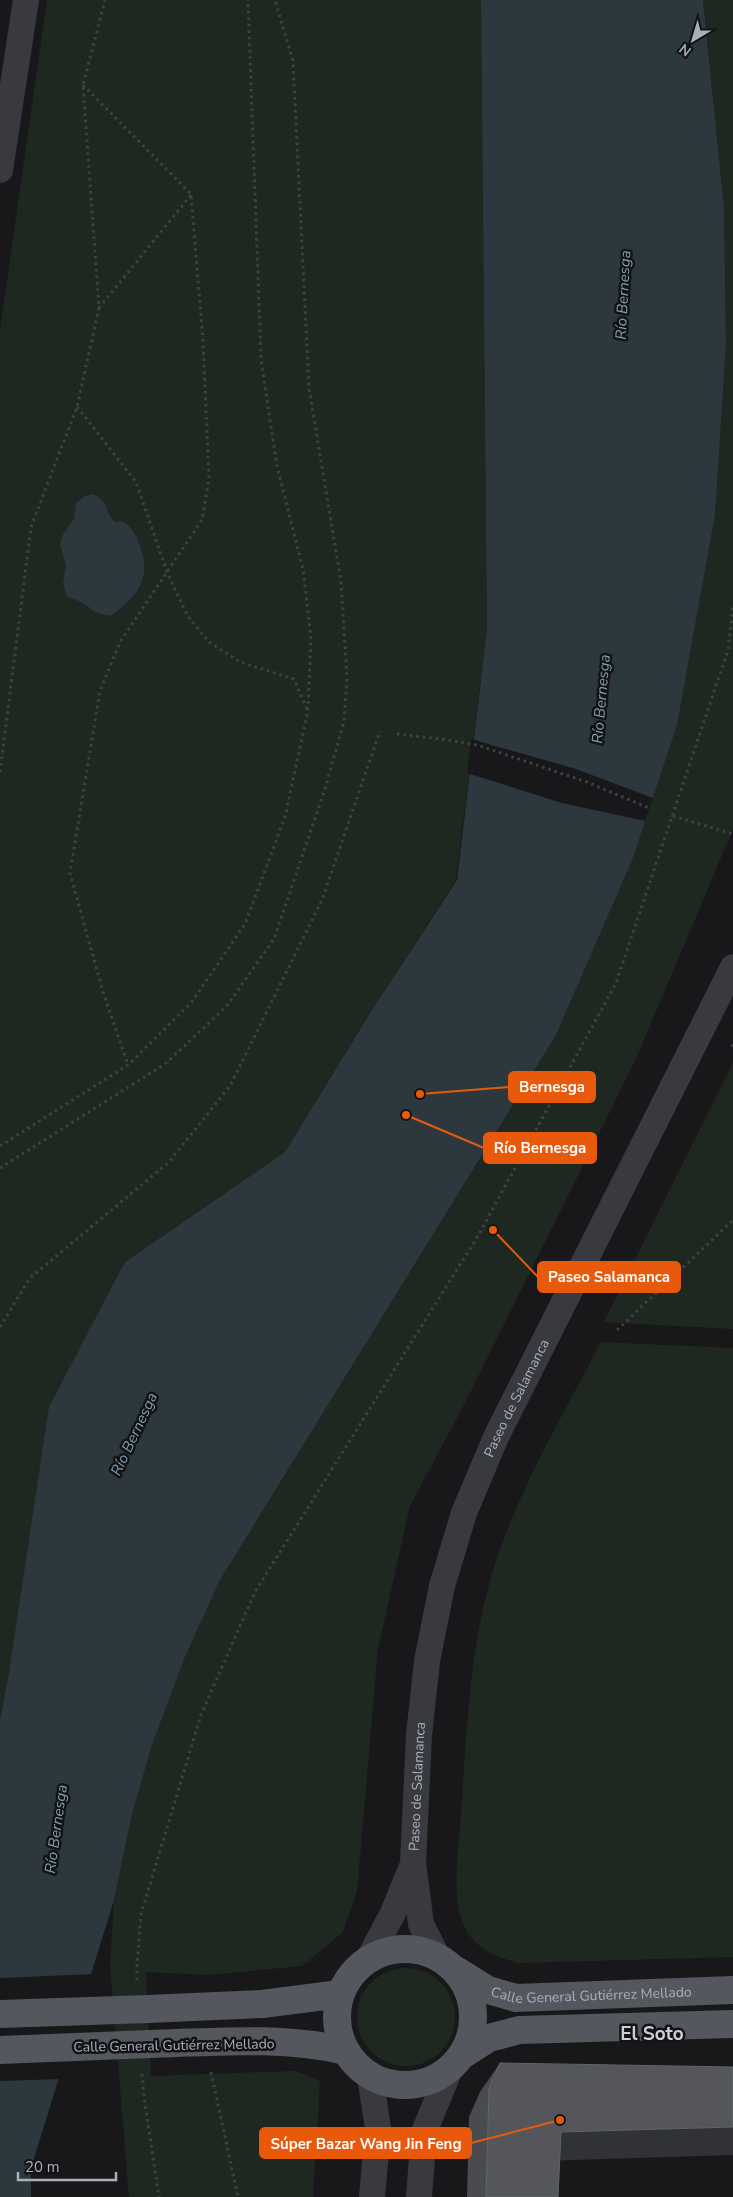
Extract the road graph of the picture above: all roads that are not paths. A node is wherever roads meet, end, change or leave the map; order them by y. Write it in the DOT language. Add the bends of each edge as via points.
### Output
graph roads {
  1 [pos="26,0"];
  2 [pos="0,170"];
  3 [pos="733,967"];
  4 [pos="413,1863"];
  5 [pos="369,1958"];
  6 [pos="446,1963"];
  7 [pos="733,1990"];
  8 [pos="340,1994"];
  9 [pos="0,2014"];
  10 [pos="733,2024"];
  11 [pos="0,2050"];
  12 [pos="346,2051"];
  13 [pos="457,2062"];
  14 [pos="370,2076"];
  15 [pos="372,2197"];
  16 [pos="419,2197"];
  1 -- 2 [label="street"];
  3 -- 4 [label="street, Paseo de Salamanca" via="496,1436 464,1513 442,1586 427,1661 419,1735"];
  4 -- 5 [label="street, Paseo de Salamanca" via="393,1913"];
  4 -- 6 [label="street, Paseo de Salamanca" via="421,1924"];
  5 -- 6 [label="main road" via="391,1950 414,1949"];
  5 -- 8 [label="main road" via="352,1974"];
  6 -- 7 [label="main road, Calle General Gutiérrez Mellado" via="488,1990 516,1998"];
  6 -- 13 [label="main road" via="469,1990 474,2012 473,2034"];
  8 -- 9 [label="main road, bridge" via="262,2004 143,1997"];
  8 -- 12 [label="main road" via="336,2017"];
  10 -- 13 [label="main road" via="519,2030 489,2038"];
  11 -- 12 [label="main road, Calle General Gutiérrez Mellado, bridge" via="146,2057 262,2041 322,2045"];
  12 -- 14 [label="main road" via="352,2061"];
  13 -- 14 [label="main road" via="432,2081 411,2086 390,2084"];
  13 -- 16 [label="street" via="424,2132"];
  14 -- 15 [label="street" via="378,2128"];
}
